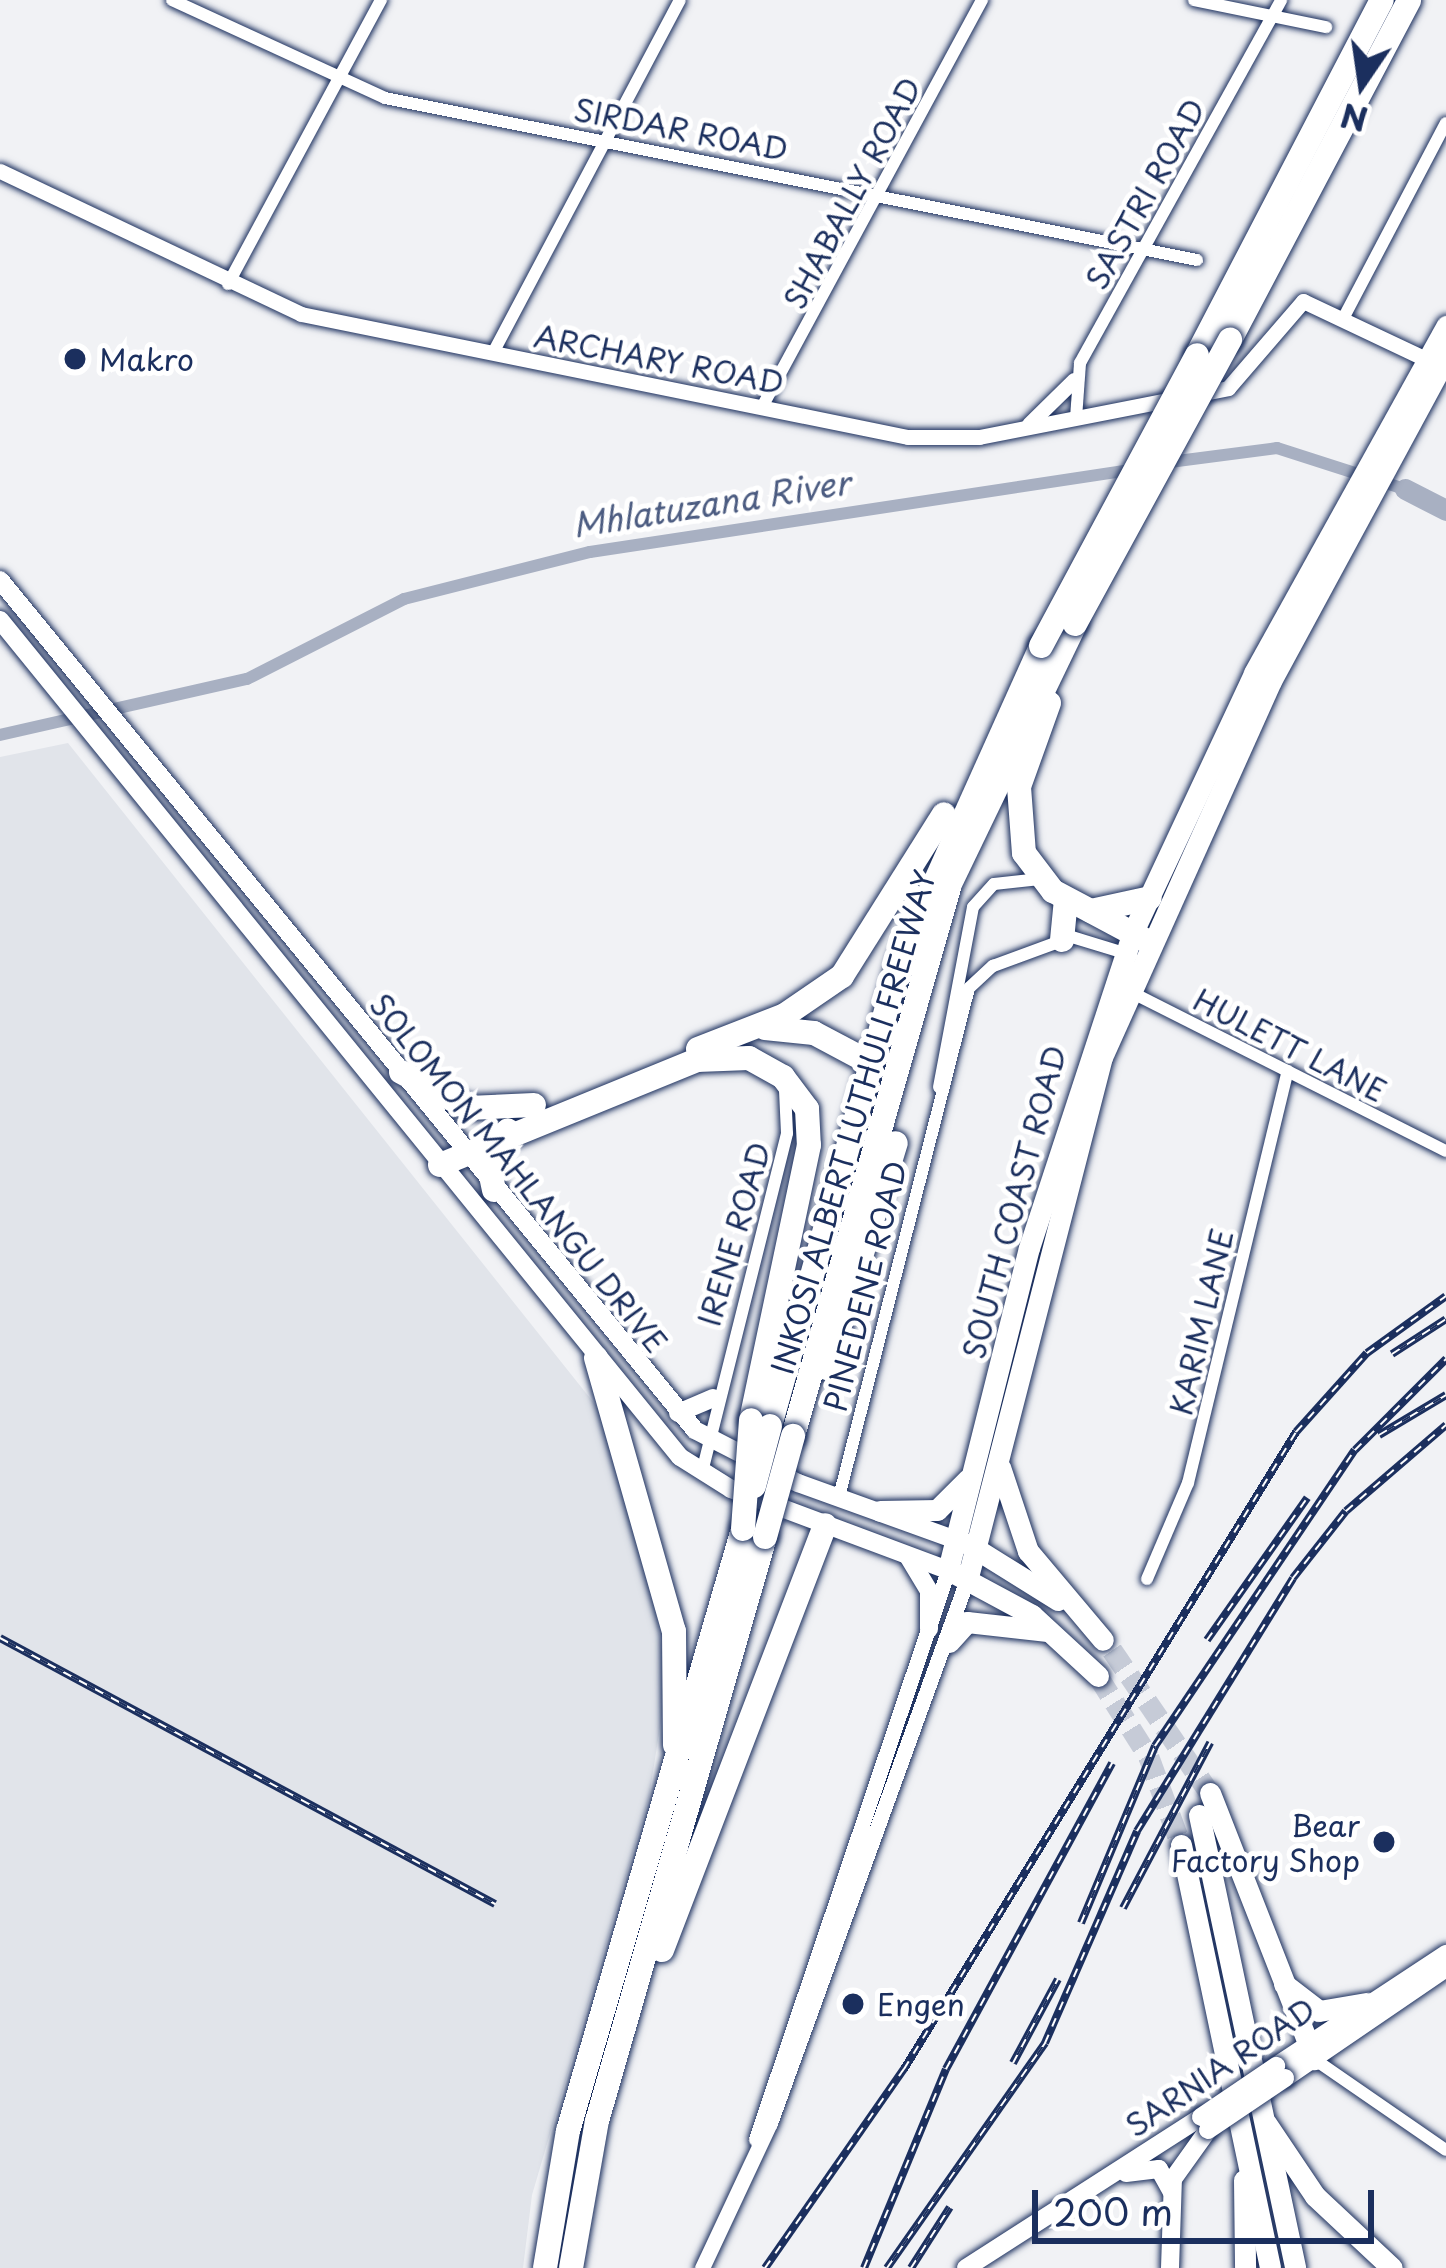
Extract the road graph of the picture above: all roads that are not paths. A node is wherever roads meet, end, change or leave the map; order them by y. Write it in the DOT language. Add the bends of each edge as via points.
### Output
graph roads {
  1 [pos="172,0"];
  2 [pos="381,0"];
  3 [pos="680,0"];
  4 [pos="982,0"];
  5 [pos="1193,0"];
  6 [pos="1281,0"];
  7 [pos="1382,0"];
  8 [pos="1409,0"];
  9 [pos="1272,16"];
  10 [pos="1326,27"];
  11 [pos="337,81"];
  12 [pos="1446,123"];
  13 [pos="606,141"];
  14 [pos="0,171"];
  15 [pos="878,197"];
  16 [pos="1141,249"];
  17 [pos="1197,260"];
  18 [pos="228,284"];
  19 [pos="1343,317"];
  20 [pos="1446,326"];
  21 [pos="493,353"];
  22 [pos="1438,362"];
  23 [pos="1074,380"];
  24 [pos="762,407"];
  25 [pos="1076,418"];
  26 [pos="1016,430"];
  27 [pos="0,580"];
  28 [pos="0,620"];
  29 [pos="1050,651"];
  30 [pos="967,792"];
  31 [pos="1188,842"];
  32 [pos="1040,880"];
  33 [pos="1150,898"];
  34 [pos="1077,905"];
  35 [pos="1062,940"];
  36 [pos="1138,947"];
  37 [pos="955,969"];
  38 [pos="977,976"];
  39 [pos="1120,987"];
  40 [pos="757,1028"];
  41 [pos="861,1058"];
  42 [pos="1288,1071"];
  43 [pos="401,1072"];
  44 [pos="782,1077"];
  45 [pos="939,1087"];
  46 [pos="534,1105"];
  47 [pos="514,1125"];
  48 [pos="458,1143"];
  49 [pos="896,1143"];
  50 [pos="1446,1151"];
  51 [pos="435,1159"];
  52 [pos="494,1190"];
  53 [pos="596,1358"];
  54 [pos="713,1398"];
  55 [pos="803,1405"];
  56 [pos="678,1413"];
  57 [pos="772,1427"];
  58 [pos="705,1438"];
  59 [pos="987,1462"];
  60 [pos="702,1474"];
  61 [pos="839,1497"];
  62 [pos="880,1511"];
  63 [pos="825,1526"];
  64 [pos="754,1533"];
  65 [pos="967,1544"];
  66 [pos="907,1555"];
  67 [pos="958,1574"];
  68 [pos="1148,1579"];
  69 [pos="928,1628"];
  70 [pos="1053,1632"];
  71 [pos="949,1642"];
  72 [pos="1098,1676"];
  73 [pos="672,1790"];
  74 [pos="1210,1793"];
  75 [pos="866,1796"];
  76 [pos="884,1804"];
  77 [pos="1198,1815"];
  78 [pos="1181,1845"];
  79 [pos="852,1863"];
  80 [pos="1446,1954"];
  81 [pos="1270,1956"];
  82 [pos="1446,1968"];
  83 [pos="1367,2003"];
  84 [pos="1308,2053"];
  85 [pos="616,2056"];
  86 [pos="1262,2118"];
  87 [pos="1204,2124"];
  88 [pos="1446,2150"];
  89 [pos="1245,2177"];
  90 [pos="1104,2181"];
  91 [pos="1172,2192"];
  92 [pos="545,2268"];
  93 [pos="571,2268"];
  94 [pos="702,2268"];
  95 [pos="966,2268"];
  96 [pos="1170,2268"];
  97 [pos="1245,2268"];
  98 [pos="1270,2268"];
  99 [pos="1295,2268"];
  100 [pos="1392,2268"];
  1 -- 11 [label="street, SIRDAR ROAD"];
  2 -- 11 [label="street"];
  3 -- 13 [label="street"];
  4 -- 15 [label="street, SHABALLY ROAD"];
  5 -- 9 [label="street"];
  6 -- 9 [label="street, SASTRI ROAD"];
  7 -- 29 [label="highway, INKOSI ALBERT LUTHULI FREEWAY, bridge"];
  8 -- 29 [label="highway, INKOSI ALBERT LUTHULI FREEWAY, bridge" via="1075,624"];
  9 -- 10 [label="street"];
  9 -- 16 [label="street, SASTRI ROAD"];
  11 -- 13 [label="street, SIRDAR ROAD"];
  11 -- 18 [label="street"];
  12 -- 19 [label="street"];
  13 -- 15 [label="street, SIRDAR ROAD"];
  13 -- 21 [label="street"];
  14 -- 18 [label="street, ARCHARY ROAD"];
  15 -- 16 [label="street, SIRDAR ROAD"];
  15 -- 24 [label="street, SHABALLY ROAD"];
  16 -- 17 [label="street, SIRDAR ROAD"];
  16 -- 23 [label="street, SASTRI ROAD"];
  18 -- 21 [label="street, ARCHARY ROAD" via="301,314"];
  19 -- 22 [label="street"];
  19 -- 25 [label="street, ARCHARY ROAD" via="1294,304 1228,388"];
  20 -- 22 [label="highway, SOUTH COAST ROAD"];
  21 -- 24 [label="street, ARCHARY ROAD"];
  22 -- 31 [label="highway, SOUTH COAST ROAD" via="1312,579"];
  23 -- 25 [label="street"];
  23 -- 26 [label="street"];
  24 -- 26 [label="street, ARCHARY ROAD" via="908,437"];
  25 -- 26 [label="street, ARCHARY ROAD"];
  27 -- 43 [label="main road, SOLOMON MAHLANGU DRIVE"];
  28 -- 51 [label="main road, SOLOMON MAHLANGU DRIVE"];
  29 -- 30 [label="highway, INKOSI ALBERT LUTHULI FREEWAY"];
  29 -- 32 [label="highway" via="1017,809"];
  29 -- 55 [label="highway, INKOSI ALBERT LUTHULI FREEWAY" via="928,947"];
  30 -- 40 [label="highway" via="858,960"];
  30 -- 57 [label="highway, INKOSI ALBERT LUTHULI FREEWAY" via="901,958"];
  31 -- 33 [label="highway, SOUTH COAST ROAD"];
  31 -- 36 [label="highway, SOUTH COAST ROAD"];
  32 -- 34 [label="highway"];
  32 -- 37 [label="street, PINEDENE ROAD" via="982,894"];
  33 -- 34 [label="highway"];
  33 -- 36 [label="highway, SOUTH COAST ROAD"];
  34 -- 35 [label="highway"];
  34 -- 36 [label="highway"];
  35 -- 36 [label="street"];
  35 -- 38 [label="street"];
  36 -- 39 [label="highway, SOUTH COAST ROAD"];
  37 -- 38 [label="street"];
  37 -- 45 [label="street, PINEDENE ROAD"];
  38 -- 45 [label="street, PINEDENE ROAD"];
  39 -- 42 [label="street, HULETT LANE"];
  39 -- 59 [label="highway, SOUTH COAST ROAD" via="1047,1215"];
  40 -- 41 [label="highway" via="814,1033"];
  40 -- 46 [label="highway"];
  42 -- 50 [label="street, HULETT LANE"];
  42 -- 68 [label="street, KARIM LANE" via="1188,1483"];
  43 -- 46 [label="highway" via="468,1108"];
  43 -- 48 [label="main road, SOLOMON MAHLANGU DRIVE"];
  44 -- 47 [label="highway" via="716,1055"];
  44 -- 54 [label="street, IRENE ROAD" via="787,1133"];
  44 -- 57 [label="highway" via="807,1109 809,1145"];
  45 -- 61 [label="street, PINEDENE ROAD"];
  46 -- 48 [label="highway"];
  47 -- 48 [label="highway"];
  47 -- 52 [label="highway" via="487,1156"];
  48 -- 51 [label="highway"];
  48 -- 52 [label="main road, SOLOMON MAHLANGU DRIVE"];
  49 -- 55 [label="highway" via="826,1371"];
  51 -- 53 [label="main road, SOLOMON MAHLANGU DRIVE"];
  52 -- 56 [label="main road, SOLOMON MAHLANGU DRIVE"];
  53 -- 60 [label="main road, SOLOMON MAHLANGU DRIVE"];
  53 -- 73 [label="highway" via="674,1631"];
  54 -- 56 [label="main road"];
  54 -- 58 [label="street, IRENE ROAD"];
  55 -- 57 [label="highway, INKOSI ALBERT LUTHULI FREEWAY"];
  56 -- 58 [label="main road, SOLOMON MAHLANGU DRIVE"];
  57 -- 64 [label="highway, INKOSI ALBERT LUTHULI FREEWAY, bridge"];
  57 -- 64 [label="highway, bridge"];
  58 -- 60 [label="street, IRENE ROAD"];
  58 -- 61 [label="main road, SOLOMON MAHLANGU DRIVE"];
  59 -- 62 [label="highway" via="949,1504"];
  59 -- 65 [label="highway, SOUTH COAST ROAD"];
  59 -- 65 [label="highway, SOLOMON MAHLANGU DRIVE" via="1028,1551 1108,1645"];
  60 -- 63 [label="main road, SOLOMON MAHLANGU DRIVE"];
  61 -- 62 [label="main road, SOLOMON MAHLANGU DRIVE"];
  62 -- 65 [label="main road, SOLOMON MAHLANGU DRIVE"];
  63 -- 66 [label="main road, SOLOMON MAHLANGU DRIVE"];
  63 -- 85 [label="highway"];
  64 -- 73 [label="highway, INKOSI ALBERT LUTHULI FREEWAY"];
  64 -- 85 [label="highway, INKOSI ALBERT LUTHULI FREEWAY"];
  65 -- 67 [label="highway, SOUTH COAST ROAD"];
  66 -- 67 [label="main road, SOLOMON MAHLANGU DRIVE"];
  66 -- 69 [label="main road" via="928,1591"];
  67 -- 69 [label="street, SOUTH COAST ROAD"];
  67 -- 70 [label="highway, SOLOMON MAHLANGU DRIVE"];
  67 -- 71 [label="street, SOUTH COAST ROAD"];
  69 -- 75 [label="street, SOUTH COAST ROAD"];
  70 -- 71 [label="highway" via="967,1622"];
  70 -- 72 [label="highway, SOLOMON MAHLANGU DRIVE"];
  71 -- 76 [label="street, SOUTH COAST ROAD"];
  73 -- 92 [label="highway, INKOSI ALBERT LUTHULI FREEWAY" via="577,2096"];
  74 -- 81 [label="highway"];
  75 -- 76 [label="street"];
  75 -- 79 [label="street, SOUTH COAST ROAD"];
  76 -- 79 [label="street, SOUTH COAST ROAD"];
  77 -- 86 [label="highway"];
  78 -- 89 [label="highway"];
  79 -- 94 [label="street, SOUTH COAST ROAD"];
  80 -- 83 [label="main road, SARNIA ROAD"];
  81 -- 83 [label="highway" via="1301,2004"];
  81 -- 84 [label="highway"];
  82 -- 84 [label="main road, SARNIA ROAD"];
  83 -- 84 [label="main road, SARNIA ROAD"];
  84 -- 87 [label="main road, SARNIA ROAD, bridge"];
  84 -- 88 [label="street"];
  85 -- 93 [label="highway, INKOSI ALBERT LUTHULI FREEWAY"];
  86 -- 99 [label="highway"];
  86 -- 100 [label="highway" via="1307,2187"];
  87 -- 90 [label="main road, SARNIA ROAD"];
  87 -- 91 [label="main road, SARNIA ROAD"];
  89 -- 97 [label="highway"];
  89 -- 98 [label="highway"];
  90 -- 91 [label="main road" via="1155,2168"];
  90 -- 95 [label="main road, SARNIA ROAD"];
  91 -- 96 [label="main road, SARNIA ROAD"];
}
